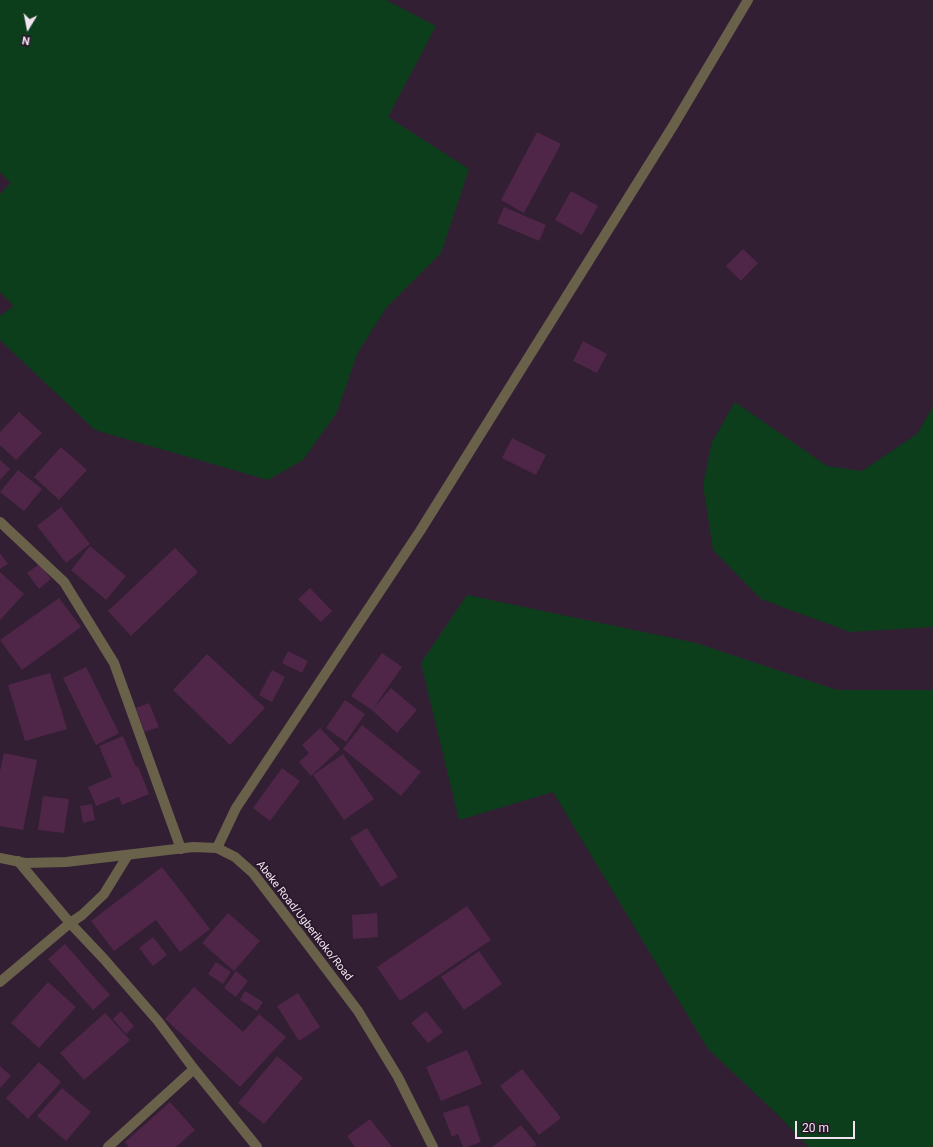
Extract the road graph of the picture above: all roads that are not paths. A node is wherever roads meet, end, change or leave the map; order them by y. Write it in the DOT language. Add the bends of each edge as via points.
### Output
graph roads {
  1 [pos="748,0"];
  2 [pos="0,522"];
  3 [pos="181,848"];
  4 [pos="217,848"];
  5 [pos="128,855"];
  6 [pos="0,858"];
  7 [pos="18,861"];
  8 [pos="70,923"];
  9 [pos="0,982"];
  10 [pos="194,1069"];
  11 [pos="108,1147"];
  12 [pos="257,1147"];
  13 [pos="433,1147"];
  1 -- 4 [label="street" via="673,126 420,531 236,808"];
  2 -- 3 [label="street" via="64,582 114,663"];
  3 -- 4 [label="street, Abeke Road/Ugberikoko/Road"];
  3 -- 5 [label="street, Abeke Road/Ugberikoko/Road"];
  4 -- 13 [label="street, Abeke Road/Ugberikoko/Road" via="235,857 253,873 358,1011 398,1077"];
  5 -- 7 [label="street, Abeke Road/Ugberikoko/Road" via="66,862"];
  5 -- 8 [label="street" via="104,894"];
  6 -- 7 [label="street, Abeke Road/Ugberikoko/Road"];
  7 -- 8 [label="street"];
  8 -- 9 [label="street"];
  8 -- 10 [label="street" via="158,1022"];
  10 -- 11 [label="street"];
  10 -- 12 [label="street"];
}
